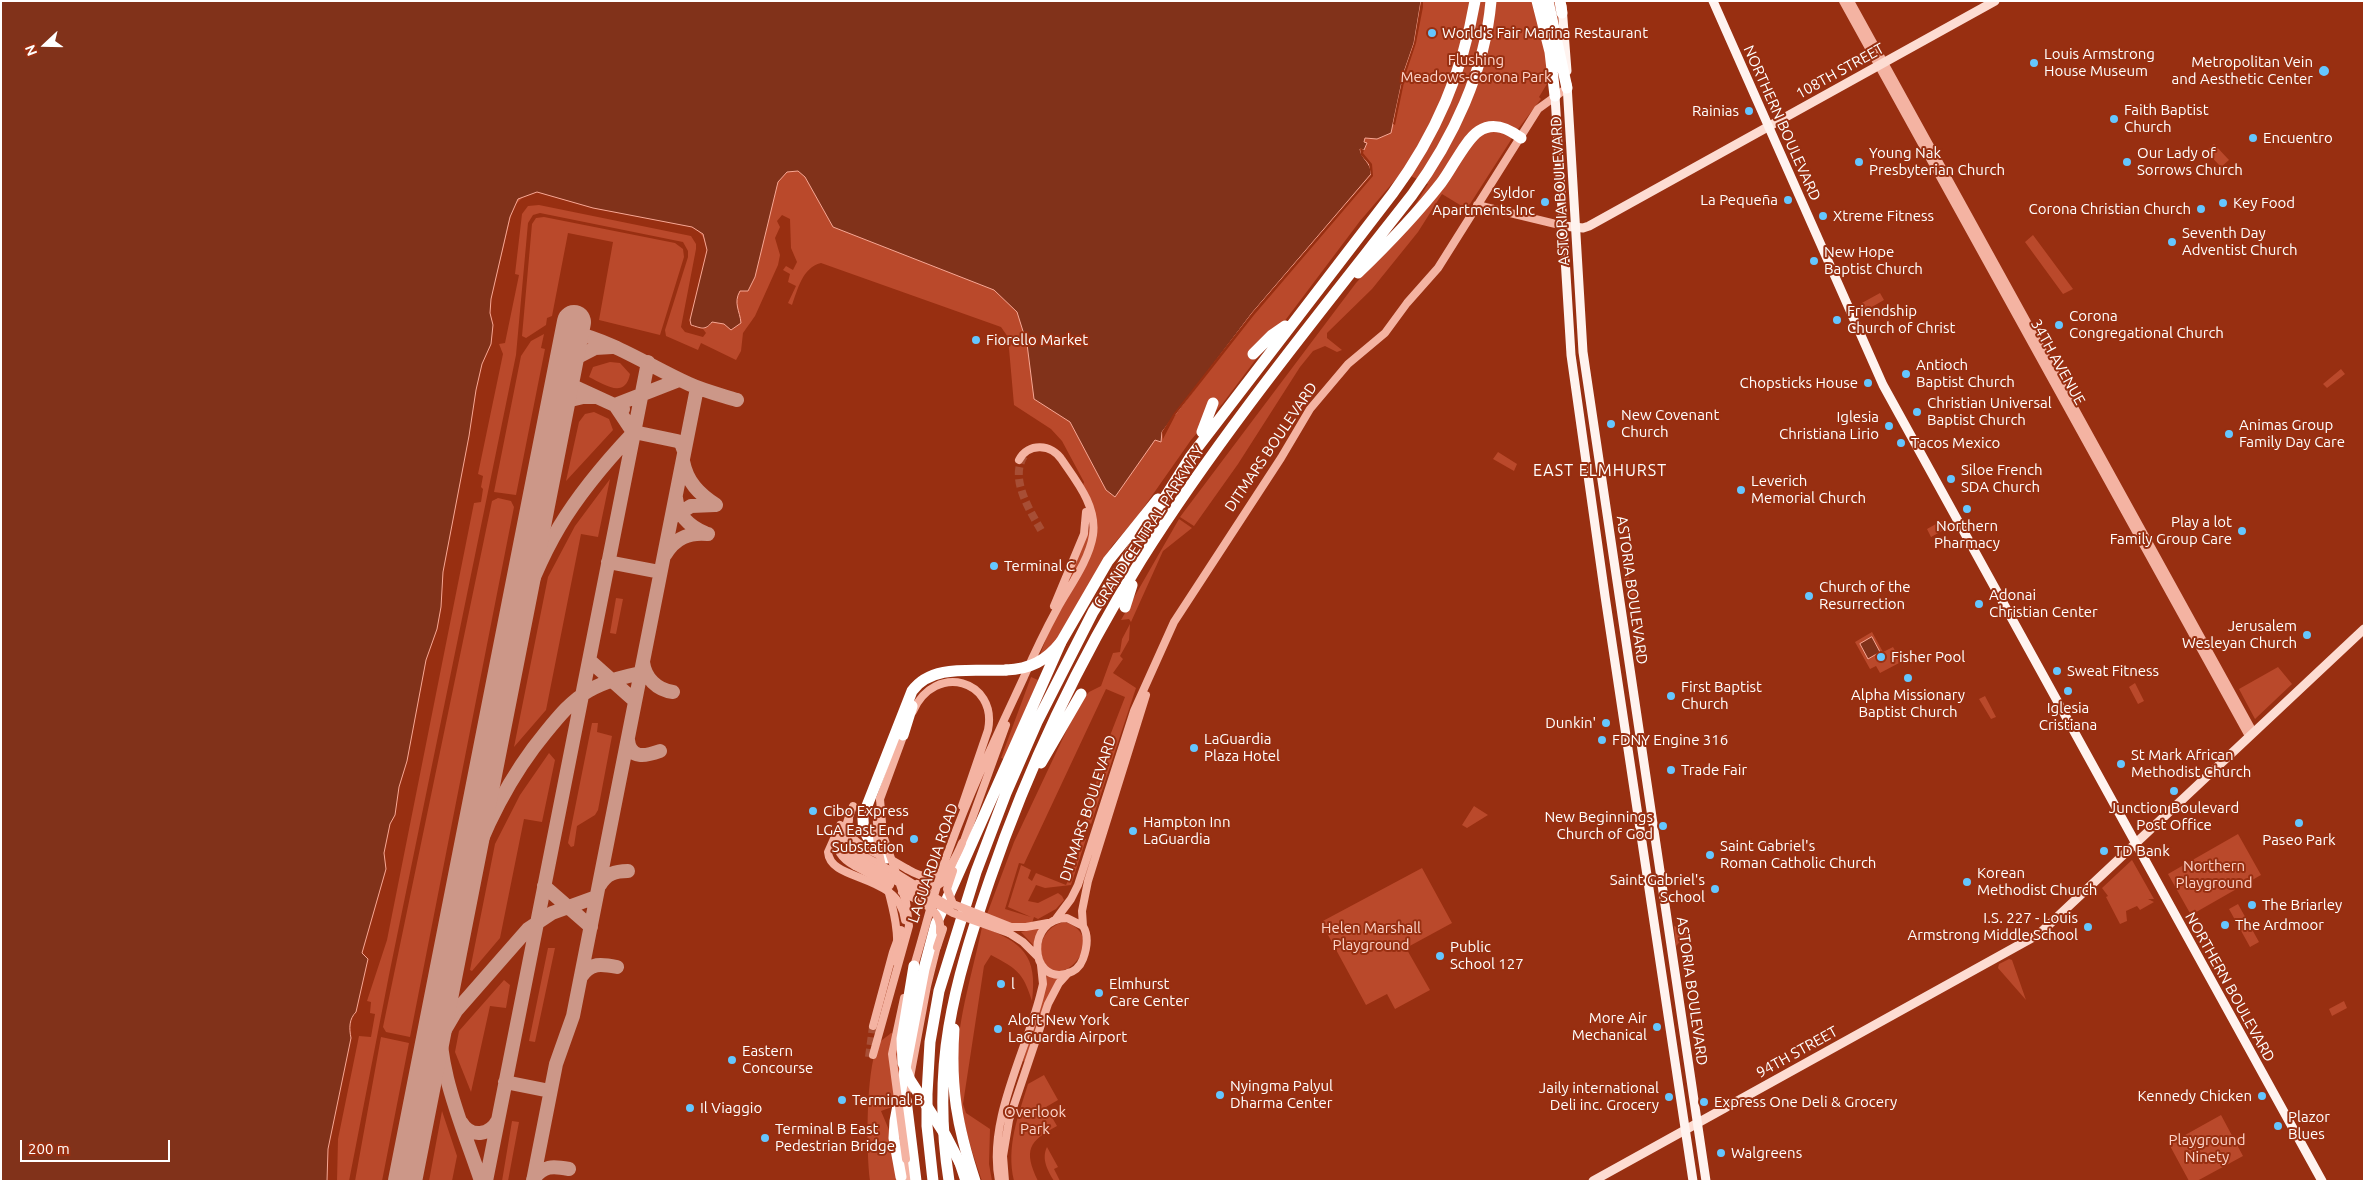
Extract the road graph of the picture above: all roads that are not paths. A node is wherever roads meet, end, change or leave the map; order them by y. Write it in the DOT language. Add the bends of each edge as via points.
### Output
graph roads {
  1 [pos="1473,1"];
  2 [pos="1538,1"];
  3 [pos="1548,1"];
  4 [pos="1713,1"];
  5 [pos="1843,1"];
  6 [pos="1850,1"];
  7 [pos="1995,1"];
  8 [pos="1491,3"];
  9 [pos="1561,5"];
  10 [pos="1881,64"];
  11 [pos="1567,88"];
  12 [pos="1554,96"];
  13 [pos="1768,126"];
  14 [pos="1521,138"];
  15 [pos="1478,205"];
  16 [pos="1564,226"];
  17 [pos="1576,228"];
  18 [pos="1334,297"];
  19 [pos="1295,320"];
  20 [pos="1253,354"];
  21 [pos="1213,403"];
  22 [pos="1191,456"];
  23 [pos="1019,460"];
  24 [pos="1180,473"];
  25 [pos="1086,512"];
  26 [pos="1140,562"];
  27 [pos="1125,607"];
  28 [pos="1049,624"];
  29 [pos="2364,629"];
  30 [pos="1061,642"];
  31 [pos="974,672"];
  32 [pos="1151,675"];
  33 [pos="1081,694"];
  34 [pos="1012,707"];
  35 [pos="2251,734"];
  36 [pos="903,735"];
  37 [pos="1028,781"];
  38 [pos="880,800"];
  39 [pos="840,825"];
  40 [pos="962,843"];
  41 [pos="2135,843"];
  42 [pos="850,848"];
  43 [pos="949,848"];
  44 [pos="887,858"];
  45 [pos="846,861"];
  46 [pos="953,871"];
  47 [pos="897,874"];
  48 [pos="937,904"];
  49 [pos="970,919"];
  50 [pos="1056,919"];
  51 [pos="905,920"];
  52 [pos="1048,923"];
  53 [pos="1083,926"];
  54 [pos="901,930"];
  55 [pos="1010,930"];
  56 [pos="937,947"];
  57 [pos="1039,961"];
  58 [pos="896,962"];
  59 [pos="914,966"];
  60 [pos="1068,974"];
  61 [pos="959,975"];
  62 [pos="873,1026"];
  63 [pos="873,1055"];
  64 [pos="906,1100"];
  65 [pos="1698,1123"];
  66 [pos="1685,1130"];
  67 [pos="904,1179"];
  68 [pos="916,1181"];
  69 [pos="933,1181"];
  70 [pos="949,1181"];
  71 [pos="966,1181"];
  72 [pos="975,1181"];
  73 [pos="998,1181"];
  74 [pos="1005,1181"];
  75 [pos="1593,1181"];
  76 [pos="1693,1181"];
  77 [pos="1706,1181"];
  78 [pos="2322,1181"];
  1 -- 19 [label="highway, GRAND CENTRAL PARKWAY" via="1457,73 1436,123 1414,163"];
  2 -- 12 [label="highway" via="1550,52"];
  3 -- 11 [label="highway"];
  4 -- 13 [label="main road, NORTHERN BOULEVARD"];
  5 -- 10 [label="street, 34TH AVENUE"];
  6 -- 10 [label="street, 34TH AVENUE"];
  7 -- 10 [label="main road, 108TH STREET"];
  8 -- 18 [label="highway, GRAND CENTRAL PARKWAY" via="1472,81 1442,149 1412,195"];
  9 -- 11 [label="main road, ASTORIA BOULEVARD"];
  10 -- 13 [label="main road, 108TH STREET"];
  10 -- 35 [label="street, 34TH AVENUE"];
  11 -- 12 [label="street, DITMARS BOULEVARD"];
  11 -- 17 [label="main road, ASTORIA BOULEVARD"];
  12 -- 14 [label="street, DITMARS BOULEVARD" via="1538,109"];
  12 -- 16 [label="main road, ASTORIA BOULEVARD"];
  13 -- 17 [label="main road, 108TH STREET" via="1589,226"];
  13 -- 41 [label="main road, NORTHERN BOULEVARD" via="1883,385"];
  14 -- 15 [label="street, DITMARS BOULEVARD"];
  14 -- 18 [label="highway" via="1500,127 1487,127 1476,134 1418,211"];
  15 -- 16 [label="street"];
  15 -- 32 [label="street, DITMARS BOULEVARD" via="1438,268 1385,333 1348,364 1310,409 1174,622"];
  16 -- 17 [label="main road, 108TH STREET"];
  16 -- 66 [label="main road, ASTORIA BOULEVARD" via="1571,355"];
  17 -- 65 [label="main road, ASTORIA BOULEVARD" via="1583,352"];
  18 -- 26 [label="highway, GRAND CENTRAL PARKWAY" via="1206,464"];
  19 -- 20 [label="highway" via="1272,335"];
  19 -- 22 [label="highway, GRAND CENTRAL PARKWAY"];
  21 -- 22 [label="highway"];
  22 -- 24 [label="highway, GRAND CENTRAL PARKWAY"];
  23 -- 28 [label="street" via="1032,448 1043,447 1053,451 1063,460 1089,503 1093,524 1092,540"];
  24 -- 30 [label="highway" via="1117,548"];
  24 -- 69 [label="highway, GRAND CENTRAL PARKWAY" via="1093,612 1067,662 1016,769 976,872 944,972 930,1042 927,1110"];
  25 -- 28 [label="street" via="1084,534"];
  26 -- 27 [label="highway"];
  26 -- 37 [label="highway, GRAND CENTRAL PARKWAY" via="1082,666"];
  28 -- 34 [label="street, LAGUARDIA ROAD"];
  29 -- 35 [label="main road, 94TH STREET"];
  30 -- 31 [label="highway, bridge" via="1047,657 1032,666"];
  30 -- 67 [label="highway" via="930,942 895,1121 894,1138"];
  31 -- 36 [label="highway" via="942,676 926,684 914,701"];
  31 -- 44 [label="highway" via="930,675 917,684 908,697 863,816 869,841"];
  32 -- 50 [label="street, DITMARS BOULEVARD" via="1134,711 1078,886"];
  32 -- 53 [label="street, DITMARS BOULEVARD" via="1088,882 1082,911"];
  33 -- 37 [label="highway" via="1050,750"];
  34 -- 40 [label="street"];
  34 -- 43 [label="street, LAGUARDIA ROAD" via="998,732"];
  35 -- 41 [label="main road, 94TH STREET"];
  36 -- 38 [label="street"];
  36 -- 43 [label="street" via="924,694 937,685 952,682 968,686 982,697 989,714 988,730"];
  37 -- 61 [label="highway, GRAND CENTRAL PARKWAY" via="992,874"];
  38 -- 58 [label="street, bridge" via="877,832 896,922"];
  38 -- 63 [label="street, bridge" via="883,834 906,902 909,926"];
  39 -- 42 [label="street" via="841,835"];
  39 -- 45 [label="street" via="838,846"];
  39 -- 51 [label="street" via="829,849 832,864 892,893 902,908"];
  40 -- 44 [label="street, bridge" via="951,866 934,877 921,876"];
  40 -- 46 [label="street, bridge"];
  41 -- 65 [label="main road, 94TH STREET" via="2039,934"];
  41 -- 78 [label="main road, NORTHERN BOULEVARD"];
  42 -- 45 [label="street"];
  42 -- 47 [label="street"];
  43 -- 59 [label="street, LAGUARDIA ROAD"];
  44 -- 48 [label="street, bridge" via="851,836 848,827 853,806 844,831 848,853"];
  45 -- 56 [label="street, bridge" via="935,912 940,925"];
  46 -- 47 [label="street, bridge" via="943,882 930,887"];
  46 -- 55 [label="street, bridge" via="947,889 953,904"];
  47 -- 49 [label="street, bridge"];
  48 -- 49 [label="street, bridge"];
  48 -- 56 [label="street, bridge" via="944,922"];
  49 -- 55 [label="street, bridge"];
  50 -- 52 [label="street"];
  50 -- 53 [label="street" via="1073,920"];
  52 -- 55 [label="street"];
  52 -- 57 [label="street" via="1039,940"];
  53 -- 60 [label="street" via="1087,936 1085,953 1080,965"];
  54 -- 62 [label="street"];
  55 -- 57 [label="street"];
  56 -- 64 [label="street"];
  57 -- 60 [label="street" via="1056,974"];
  57 -- 73 [label="street" via="1043,984 1001,1120 996,1151"];
  59 -- 67 [label="street, LAGUARDIA ROAD, bridge" via="892,1054 906,1159"];
  59 -- 71 [label="highway, bridge" via="902,1040 903,1063 910,1080 946,1136"];
  60 -- 74 [label="street" via="1048,1004 1009,1120 1003,1156"];
  61 -- 70 [label="highway, GRAND CENTRAL PARKWAY" via="943,1067 943,1117"];
  61 -- 72 [label="highway" via="953,1036 953,1088 958,1125"];
  64 -- 67 [label="street" via="899,1143"];
  64 -- 68 [label="highway"];
  65 -- 66 [label="main road, 94TH STREET"];
  65 -- 77 [label="main road, ASTORIA BOULEVARD"];
  66 -- 75 [label="main road, 94TH STREET"];
  66 -- 76 [label="main road, ASTORIA BOULEVARD"];
}
